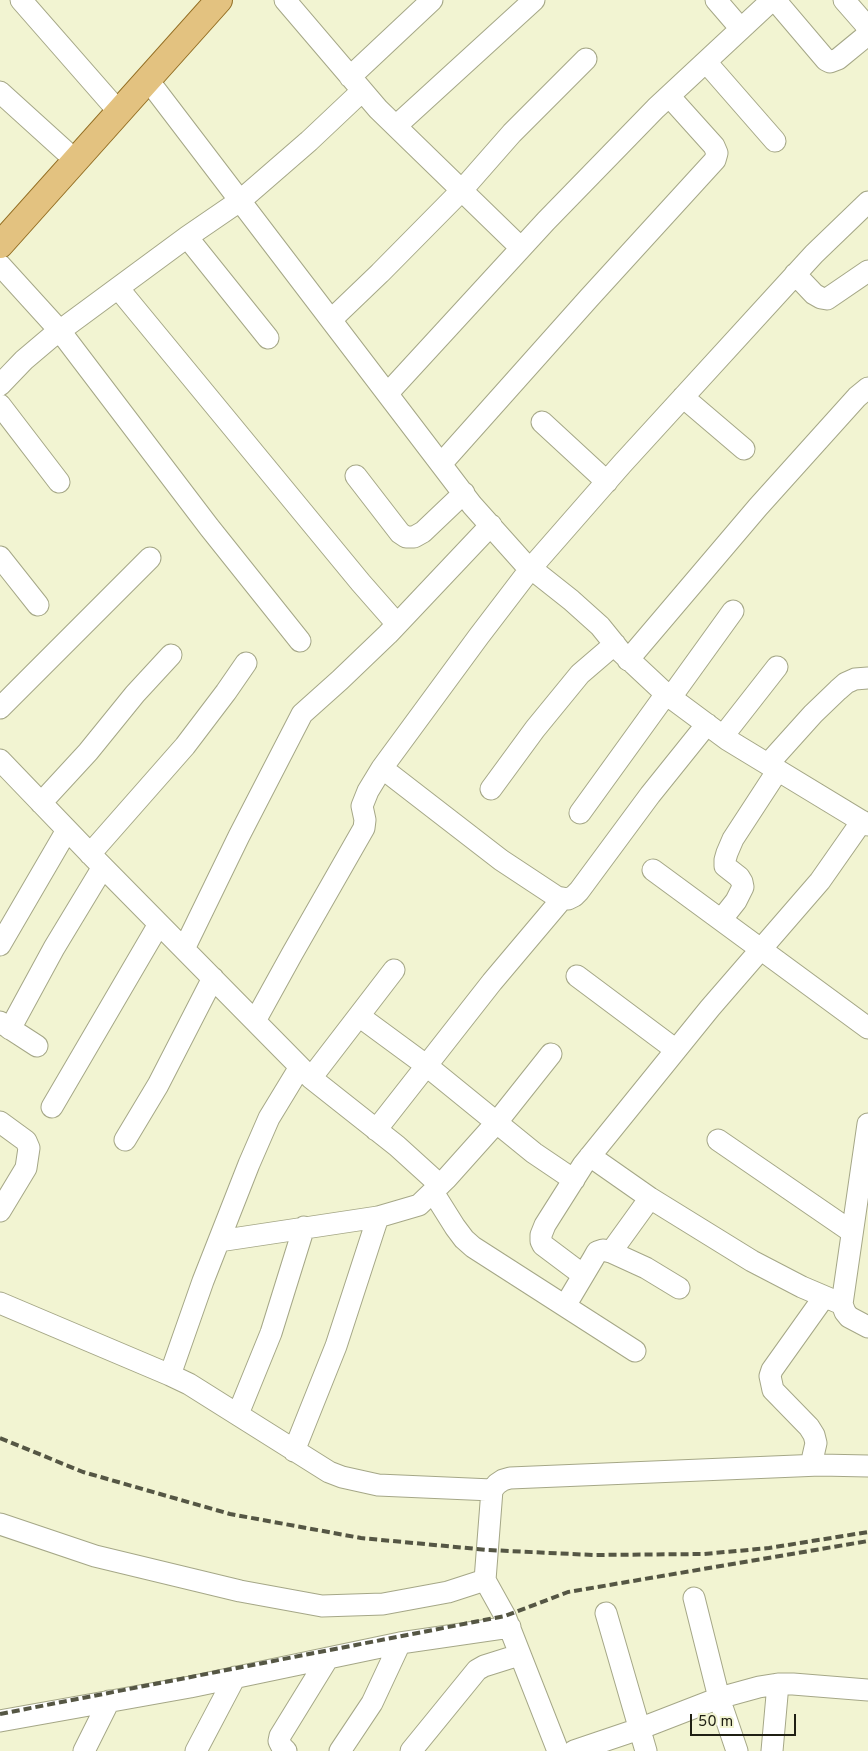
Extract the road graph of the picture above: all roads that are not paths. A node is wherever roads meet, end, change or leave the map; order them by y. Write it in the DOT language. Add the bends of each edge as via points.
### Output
graph roads {
  1 [pos="21,0"];
  2 [pos="218,0"];
  3 [pos="285,0"];
  4 [pos="432,0"];
  5 [pos="534,0"];
  6 [pos="716,0"];
  7 [pos="774,0"];
  8 [pos="844,0"];
  9 [pos="742,29"];
  10 [pos="586,59"];
  11 [pos="706,62"];
  12 [pos="148,80"];
  13 [pos="356,84"];
  14 [pos="0,92"];
  15 [pos="669,96"];
  16 [pos="119,112"];
  17 [pos="396,126"];
  18 [pos="776,141"];
  19 [pos="75,160"];
  20 [pos="462,190"];
  21 [pos="241,200"];
  22 [pos="868,202"];
  23 [pos="186,237"];
  24 [pos="0,245"];
  25 [pos="521,248"];
  26 [pos="0,265"];
  27 [pos="868,271"];
  28 [pos="795,274"];
  29 [pos="118,288"];
  30 [pos="332,319"];
  31 [pos="60,331"];
  32 [pos="268,338"];
  33 [pos="0,385"];
  34 [pos="868,388"];
  35 [pos="388,393"];
  36 [pos="683,397"];
  37 [pos="0,405"];
  38 [pos="542,422"];
  39 [pos="744,449"];
  40 [pos="441,464"];
  41 [pos="356,476"];
  42 [pos="59,482"];
  43 [pos="607,482"];
  44 [pos="464,493"];
  45 [pos="491,525"];
  46 [pos="0,557"];
  47 [pos="150,558"];
  48 [pos="531,568"];
  49 [pos="38,605"];
  50 [pos="733,611"];
  51 [pos="397,624"];
  52 [pos="300,641"];
  53 [pos="622,652"];
  54 [pos="171,655"];
  55 [pos="246,663"];
  56 [pos="777,667"];
  57 [pos="868,678"];
  58 [pos="669,696"];
  59 [pos="0,708"];
  60 [pos="715,730"];
  61 [pos="773,767"];
  62 [pos="2,768"];
  63 [pos="382,768"];
  64 [pos="491,789"];
  65 [pos="41,803"];
  66 [pos="580,813"];
  67 [pos="865,823"];
  68 [pos="67,830"];
  69 [pos="96,860"];
  70 [pos="653,870"];
  71 [pos="562,899"];
  72 [pos="721,920"];
  73 [pos="159,924"];
  74 [pos="0,945"];
  75 [pos="184,949"];
  76 [pos="762,949"];
  77 [pos="394,970"];
  78 [pos="577,976"];
  79 [pos="214,978"];
  80 [pos="360,1016"];
  81 [pos="255,1021"];
  82 [pos="5,1026"];
  83 [pos="868,1028"];
  84 [pos="37,1046"];
  85 [pos="676,1050"];
  86 [pos="551,1054"];
  87 [pos="426,1066"];
  88 [pos="305,1072"];
  89 [pos="52,1107"];
  90 [pos="0,1122"];
  91 [pos="497,1122"];
  92 [pos="868,1124"];
  93 [pos="376,1130"];
  94 [pos="126,1140"];
  95 [pos="718,1140"];
  96 [pos="590,1156"];
  97 [pos="574,1180"];
  98 [pos="437,1188"];
  99 [pos="650,1198"];
  100 [pos="0,1211"];
  101 [pos="378,1217"];
  102 [pos="304,1227"];
  103 [pos="852,1232"];
  104 [pos="219,1241"];
  105 [pos="611,1252"];
  106 [pos="583,1275"];
  107 [pos="679,1288"];
  108 [pos="833,1301"];
  109 [pos="0,1304"];
  110 [pos="564,1306"];
  111 [pos="868,1327"];
  112 [pos="635,1351"];
  113 [pos="170,1375"];
  114 [pos="238,1414"];
  115 [pos="294,1451"];
  116 [pos="811,1465"];
  117 [pos="868,1466"];
  118 [pos="492,1490"];
  119 [pos="0,1524"];
  120 [pos="485,1580"];
  121 [pos="694,1598"];
  122 [pos="606,1613"];
  123 [pos="510,1627"];
  124 [pos="400,1643"];
  125 [pos="520,1655"];
  126 [pos="328,1658"];
  127 [pos="235,1677"];
  128 [pos="778,1684"];
  129 [pos="868,1690"];
  130 [pos="719,1698"];
  131 [pos="109,1701"];
  132 [pos="1,1723"];
  133 [pos="639,1729"];
  134 [pos="84,1751"];
  135 [pos="196,1751"];
  136 [pos="286,1751"];
  137 [pos="340,1751"];
  138 [pos="412,1751"];
  139 [pos="558,1751"];
  140 [pos="574,1751"];
  141 [pos="646,1751"];
  142 [pos="737,1751"];
  143 [pos="772,1751"];
  1 -- 16 [label="street"];
  2 -- 12 [label="main road"];
  3 -- 13 [label="street"];
  4 -- 13 [label="street"];
  5 -- 17 [label="street"];
  6 -- 9 [label="street"];
  7 -- 8 [label="street" via="830,62 838,59 868,32"];
  7 -- 9 [label="street"];
  9 -- 11 [label="street"];
  10 -- 20 [label="street" via="512,133"];
  11 -- 15 [label="street"];
  11 -- 18 [label="street"];
  12 -- 16 [label="main road"];
  12 -- 21 [label="street"];
  13 -- 17 [label="street"];
  13 -- 21 [label="street" via="309,140"];
  14 -- 19 [label="street"];
  15 -- 25 [label="street"];
  15 -- 40 [label="street" via="714,146 715,160"];
  16 -- 19 [label="main road"];
  17 -- 20 [label="street"];
  19 -- 24 [label="main road"];
  20 -- 25 [label="street"];
  20 -- 30 [label="street"];
  21 -- 23 [label="street"];
  21 -- 30 [label="street"];
  22 -- 28 [label="street"];
  23 -- 29 [label="street"];
  23 -- 32 [label="street"];
  25 -- 35 [label="street"];
  26 -- 31 [label="street"];
  27 -- 28 [label="street" via="827,299 814,294"];
  28 -- 36 [label="street"];
  29 -- 31 [label="street"];
  29 -- 51 [label="street"];
  30 -- 35 [label="street"];
  31 -- 33 [label="street" via="24,360"];
  31 -- 52 [label="street"];
  34 -- 53 [label="street"];
  35 -- 40 [label="street"];
  36 -- 39 [label="street"];
  36 -- 43 [label="street"];
  37 -- 42 [label="street"];
  38 -- 43 [label="street"];
  40 -- 44 [label="street"];
  41 -- 44 [label="street" via="406,537 423,532"];
  43 -- 48 [label="street"];
  44 -- 45 [label="street"];
  45 -- 48 [label="street"];
  45 -- 51 [label="street"];
  46 -- 49 [label="street"];
  47 -- 59 [label="street"];
  48 -- 53 [label="street" via="600,626"];
  48 -- 63 [label="street"];
  50 -- 58 [label="street"];
  51 -- 75 [label="street" via="302,714"];
  53 -- 58 [label="street"];
  53 -- 64 [label="street" via="580,674"];
  54 -- 65 [label="street"];
  55 -- 69 [label="street"];
  56 -- 60 [label="street"];
  57 -- 61 [label="street" via="855,679 838,690 813,714"];
  58 -- 60 [label="street"];
  58 -- 66 [label="street"];
  60 -- 61 [label="street"];
  60 -- 71 [label="street" via="650,795 579,891"];
  61 -- 67 [label="street"];
  61 -- 72 [label="street" via="727,853 726,866 743,887"];
  62 -- 65 [label="street"];
  63 -- 71 [label="street" via="501,860"];
  63 -- 81 [label="street" via="363,802 364,828"];
  65 -- 68 [label="street"];
  67 -- 76 [label="street"];
  68 -- 69 [label="street"];
  68 -- 74 [label="street"];
  69 -- 73 [label="street"];
  69 -- 82 [label="street" via="54,948"];
  70 -- 72 [label="street"];
  71 -- 87 [label="street"];
  72 -- 76 [label="street"];
  73 -- 75 [label="street"];
  73 -- 89 [label="street"];
  75 -- 79 [label="street"];
  76 -- 83 [label="street"];
  76 -- 85 [label="street"];
  77 -- 80 [label="street"];
  78 -- 85 [label="street"];
  79 -- 81 [label="street"];
  79 -- 94 [label="street"];
  80 -- 87 [label="street"];
  80 -- 88 [label="street"];
  81 -- 88 [label="street"];
  82 -- 84 [label="street"];
  85 -- 96 [label="street"];
  86 -- 91 [label="street"];
  87 -- 91 [label="street"];
  87 -- 93 [label="street"];
  88 -- 93 [label="street"];
  88 -- 104 [label="street" via="269,1118"];
  90 -- 100 [label="street" via="26,1141 30,1148 26,1168"];
  91 -- 97 [label="street"];
  91 -- 98 [label="street"];
  92 -- 103 [label="street"];
  93 -- 98 [label="street" via="416,1162"];
  95 -- 103 [label="street"];
  96 -- 97 [label="street"];
  96 -- 99 [label="street"];
  97 -- 106 [label="street" via="546,1225 541,1241"];
  98 -- 101 [label="street" via="419,1205"];
  98 -- 110 [label="street" via="455,1227 473,1248"];
  99 -- 105 [label="street"];
  99 -- 108 [label="street" via="752,1261"];
  101 -- 102 [label="street"];
  101 -- 115 [label="street" via="336,1346"];
  102 -- 104 [label="street"];
  102 -- 114 [label="street" via="271,1333"];
  103 -- 108 [label="street"];
  104 -- 113 [label="street"];
  105 -- 106 [label="street" via="597,1252"];
  105 -- 107 [label="street"];
  106 -- 110 [label="street"];
  108 -- 111 [label="street" via="849,1317"];
  108 -- 116 [label="street" via="770,1376 773,1390 814,1435 816,1443"];
  109 -- 113 [label="street"];
  110 -- 112 [label="street"];
  113 -- 114 [label="street"];
  114 -- 115 [label="street"];
  115 -- 118 [label="street" via="329,1472 360,1482"];
  116 -- 117 [label="street"];
  116 -- 118 [label="street" via="510,1478"];
  118 -- 120 [label="street"];
  119 -- 120 [label="street" via="95,1556 240,1591 322,1606 383,1604 448,1592"];
  120 -- 123 [label="street"];
  121 -- 130 [label="street"];
  122 -- 133 [label="street"];
  123 -- 124 [label="street"];
  123 -- 125 [label="street"];
  124 -- 126 [label="street"];
  124 -- 137 [label="street" via="372,1703"];
  125 -- 138 [label="street" via="477,1670"];
  125 -- 139 [label="street"];
  126 -- 127 [label="street"];
  126 -- 136 [label="street" via="280,1736 279,1741"];
  127 -- 131 [label="street"];
  127 -- 135 [label="street"];
  128 -- 129 [label="street"];
  128 -- 130 [label="street"];
  128 -- 143 [label="street"];
  130 -- 133 [label="street"];
  130 -- 142 [label="street"];
  131 -- 132 [label="street"];
  131 -- 134 [label="street"];
  133 -- 140 [label="street"];
  133 -- 141 [label="street"];
}
